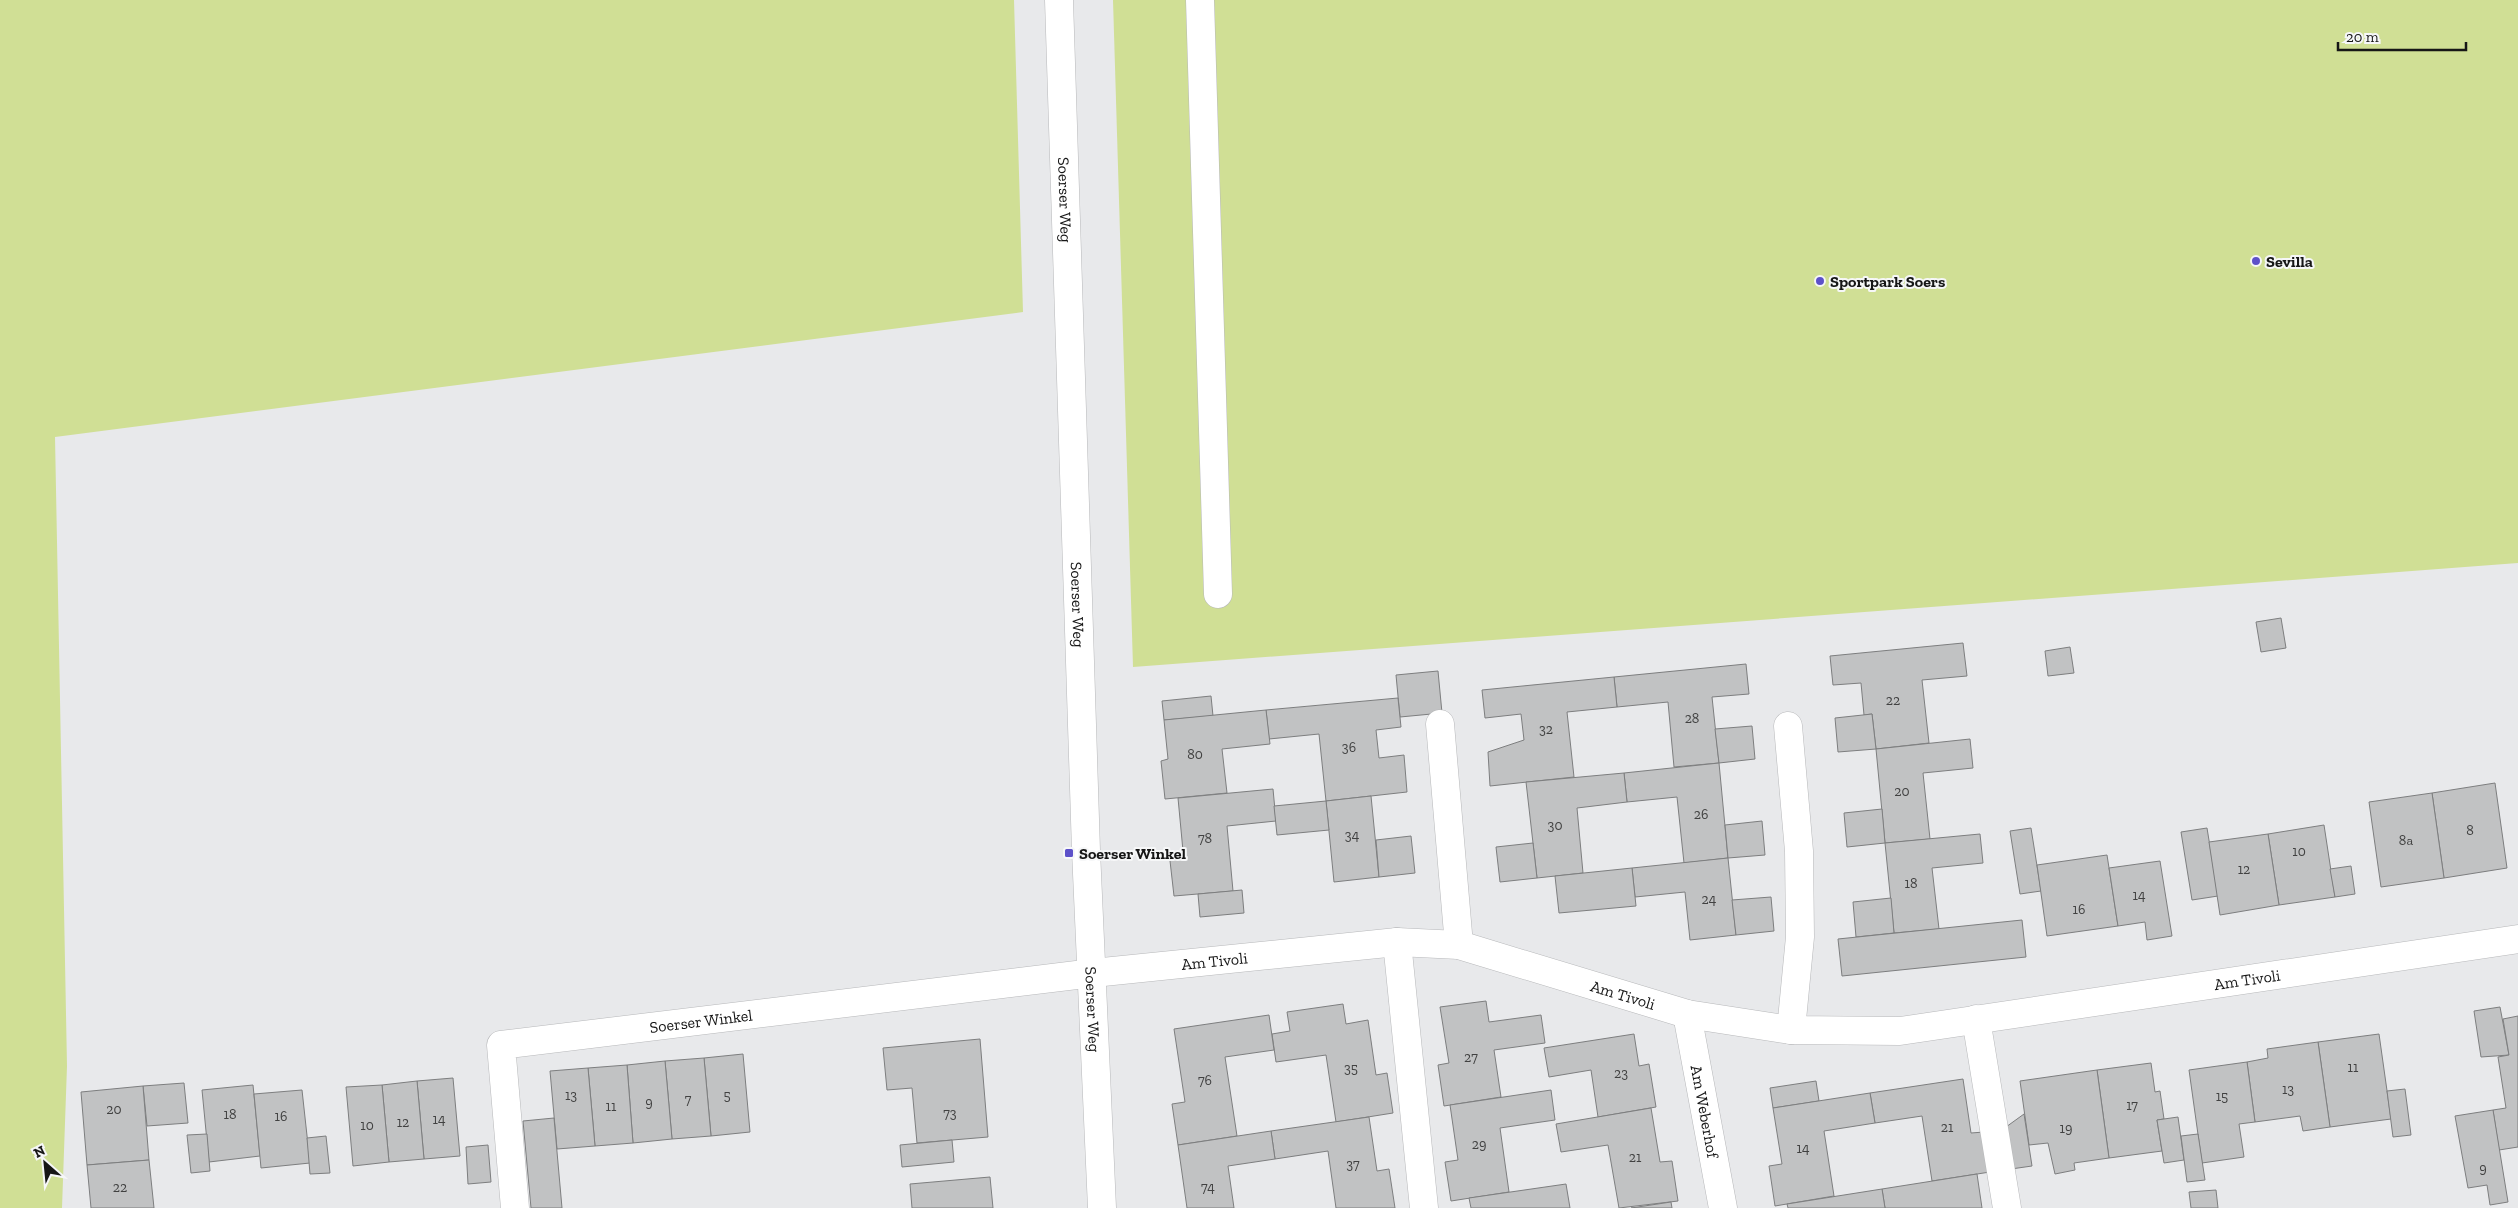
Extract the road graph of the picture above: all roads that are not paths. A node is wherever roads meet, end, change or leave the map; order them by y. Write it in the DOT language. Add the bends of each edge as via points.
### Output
graph roads {
  1 [pos="1059,0"];
  2 [pos="1200,0"];
  3 [pos="1218,594"];
  4 [pos="1440,724"];
  5 [pos="1788,726"];
  6 [pos="2518,939"];
  7 [pos="1397,942"];
  8 [pos="1459,944"];
  9 [pos="1093,972"];
  10 [pos="1687,1014"];
  11 [pos="1976,1019"];
  12 [pos="1791,1030"];
  13 [pos="515,1208"];
  14 [pos="1102,1208"];
  15 [pos="1424,1208"];
  16 [pos="1723,1208"];
  17 [pos="2007,1208"];
  1 -- 9 [label="street, Soerser Weg" via="1086,851"];
  2 -- 3 [label="street"];
  4 -- 8 [label="street"];
  5 -- 12 [label="street" via="1800,851 1800,938"];
  6 -- 11 [label="street, Am Tivoli"];
  7 -- 8 [label="street, Am Tivoli"];
  7 -- 9 [label="street, Am Tivoli"];
  7 -- 15 [label="street"];
  8 -- 10 [label="street, Am Tivoli"];
  9 -- 13 [label="street, Soerser Winkel" via="501,1045"];
  9 -- 14 [label="street, Soerser Weg"];
  10 -- 12 [label="street, Am Tivoli"];
  10 -- 16 [label="street, Am Weberhof"];
  11 -- 12 [label="street, Am Tivoli" via="1900,1031"];
  11 -- 17 [label="street"];
}
